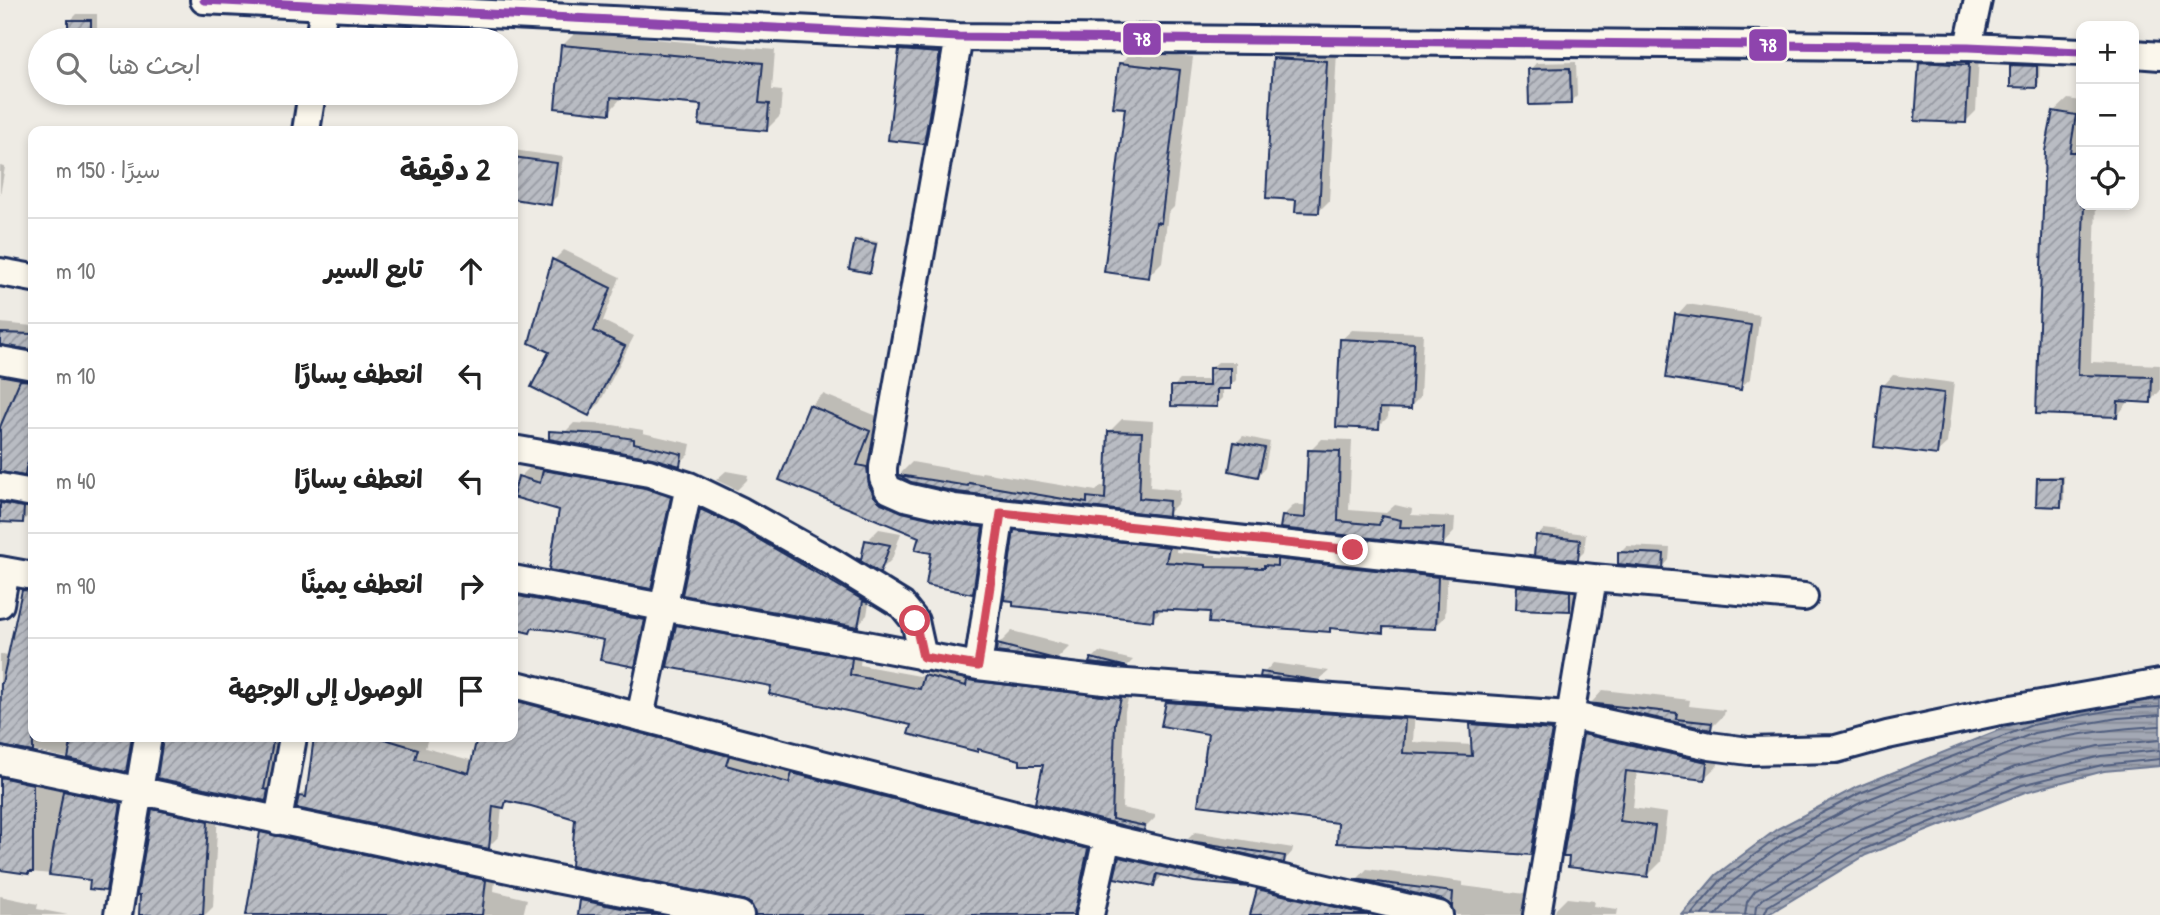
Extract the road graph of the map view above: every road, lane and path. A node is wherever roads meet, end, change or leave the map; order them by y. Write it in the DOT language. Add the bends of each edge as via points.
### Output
graph roads {
  1 [pos="204,0"];
  2 [pos="1978,0"];
  3 [pos="324,8"];
  4 [pos="321,28"];
  5 [pos="959,37"];
  6 [pos="1968,47"];
  7 [pos="2076,52"];
  8 [pos="2139,54"];
  9 [pos="2160,56"];
  10 [pos="310,105"];
  11 [pos="307,126"];
  12 [pos="0,272"];
  13 [pos="28,277"];
  14 [pos="0,360"];
  15 [pos="28,365"];
  16 [pos="518,450"];
  17 [pos="0,486"];
  18 [pos="689,486"];
  19 [pos="28,492"];
  20 [pos="1001,513"];
  21 [pos="3,571"];
  22 [pos="28,575"];
  23 [pos="1593,578"];
  24 [pos="518,580"];
  25 [pos="1804,597"];
  26 [pos="0,604"];
  27 [pos="665,606"];
  28 [pos="923,657"];
  29 [pos="978,666"];
  30 [pos="2160,683"];
  31 [pos="518,685"];
  32 [pos="1569,715"];
  33 [pos="640,716"];
  34 [pos="147,742"];
  35 [pos="292,742"];
  36 [pos="0,761"];
  37 [pos="139,791"];
  38 [pos="278,821"];
  39 [pos="1107,838"];
  40 [pos="118,915"];
  41 [pos="740,915"];
  42 [pos="1090,915"];
  43 [pos="1439,915"];
  44 [pos="1536,915"];
  1 -- 3 [label="street"];
  2 -- 6 [label="street"];
  3 -- 4 [label="street"];
  3 -- 5 [label="street"];
  5 -- 6 [label="street"];
  5 -- 20 [label="street" via="883,478 888,489 906,497 954,509"];
  6 -- 7 [label="street"];
  8 -- 9 [label="street"];
  10 -- 11 [label="street"];
  12 -- 13 [label="street"];
  14 -- 15 [label="street"];
  16 -- 18 [label="street" via="649,473"];
  17 -- 19 [label="street"];
  18 -- 27 [label="street"];
  18 -- 28 [label="street" via="832,562 902,606 915,621"];
  20 -- 23 [label="street"];
  20 -- 29 [label="street"];
  21 -- 22 [label="street"];
  21 -- 26 [label="street"];
  23 -- 25 [label="street"];
  23 -- 32 [label="street"];
  24 -- 27 [label="street"];
  27 -- 28 [label="street"];
  27 -- 33 [label="street"];
  28 -- 29 [label="street"];
  29 -- 32 [label="street" via="1114,682"];
  30 -- 32 [label="street" via="1995,712 1836,749 1791,752 1710,746"];
  31 -- 33 [label="street"];
  32 -- 44 [label="street"];
  33 -- 39 [label="street"];
  34 -- 37 [label="street"];
  35 -- 38 [label="street"];
  36 -- 37 [label="street"];
  37 -- 38 [label="street"];
  37 -- 40 [label="street"];
  38 -- 41 [label="street"];
  39 -- 42 [label="street"];
  39 -- 43 [label="street"];
}
